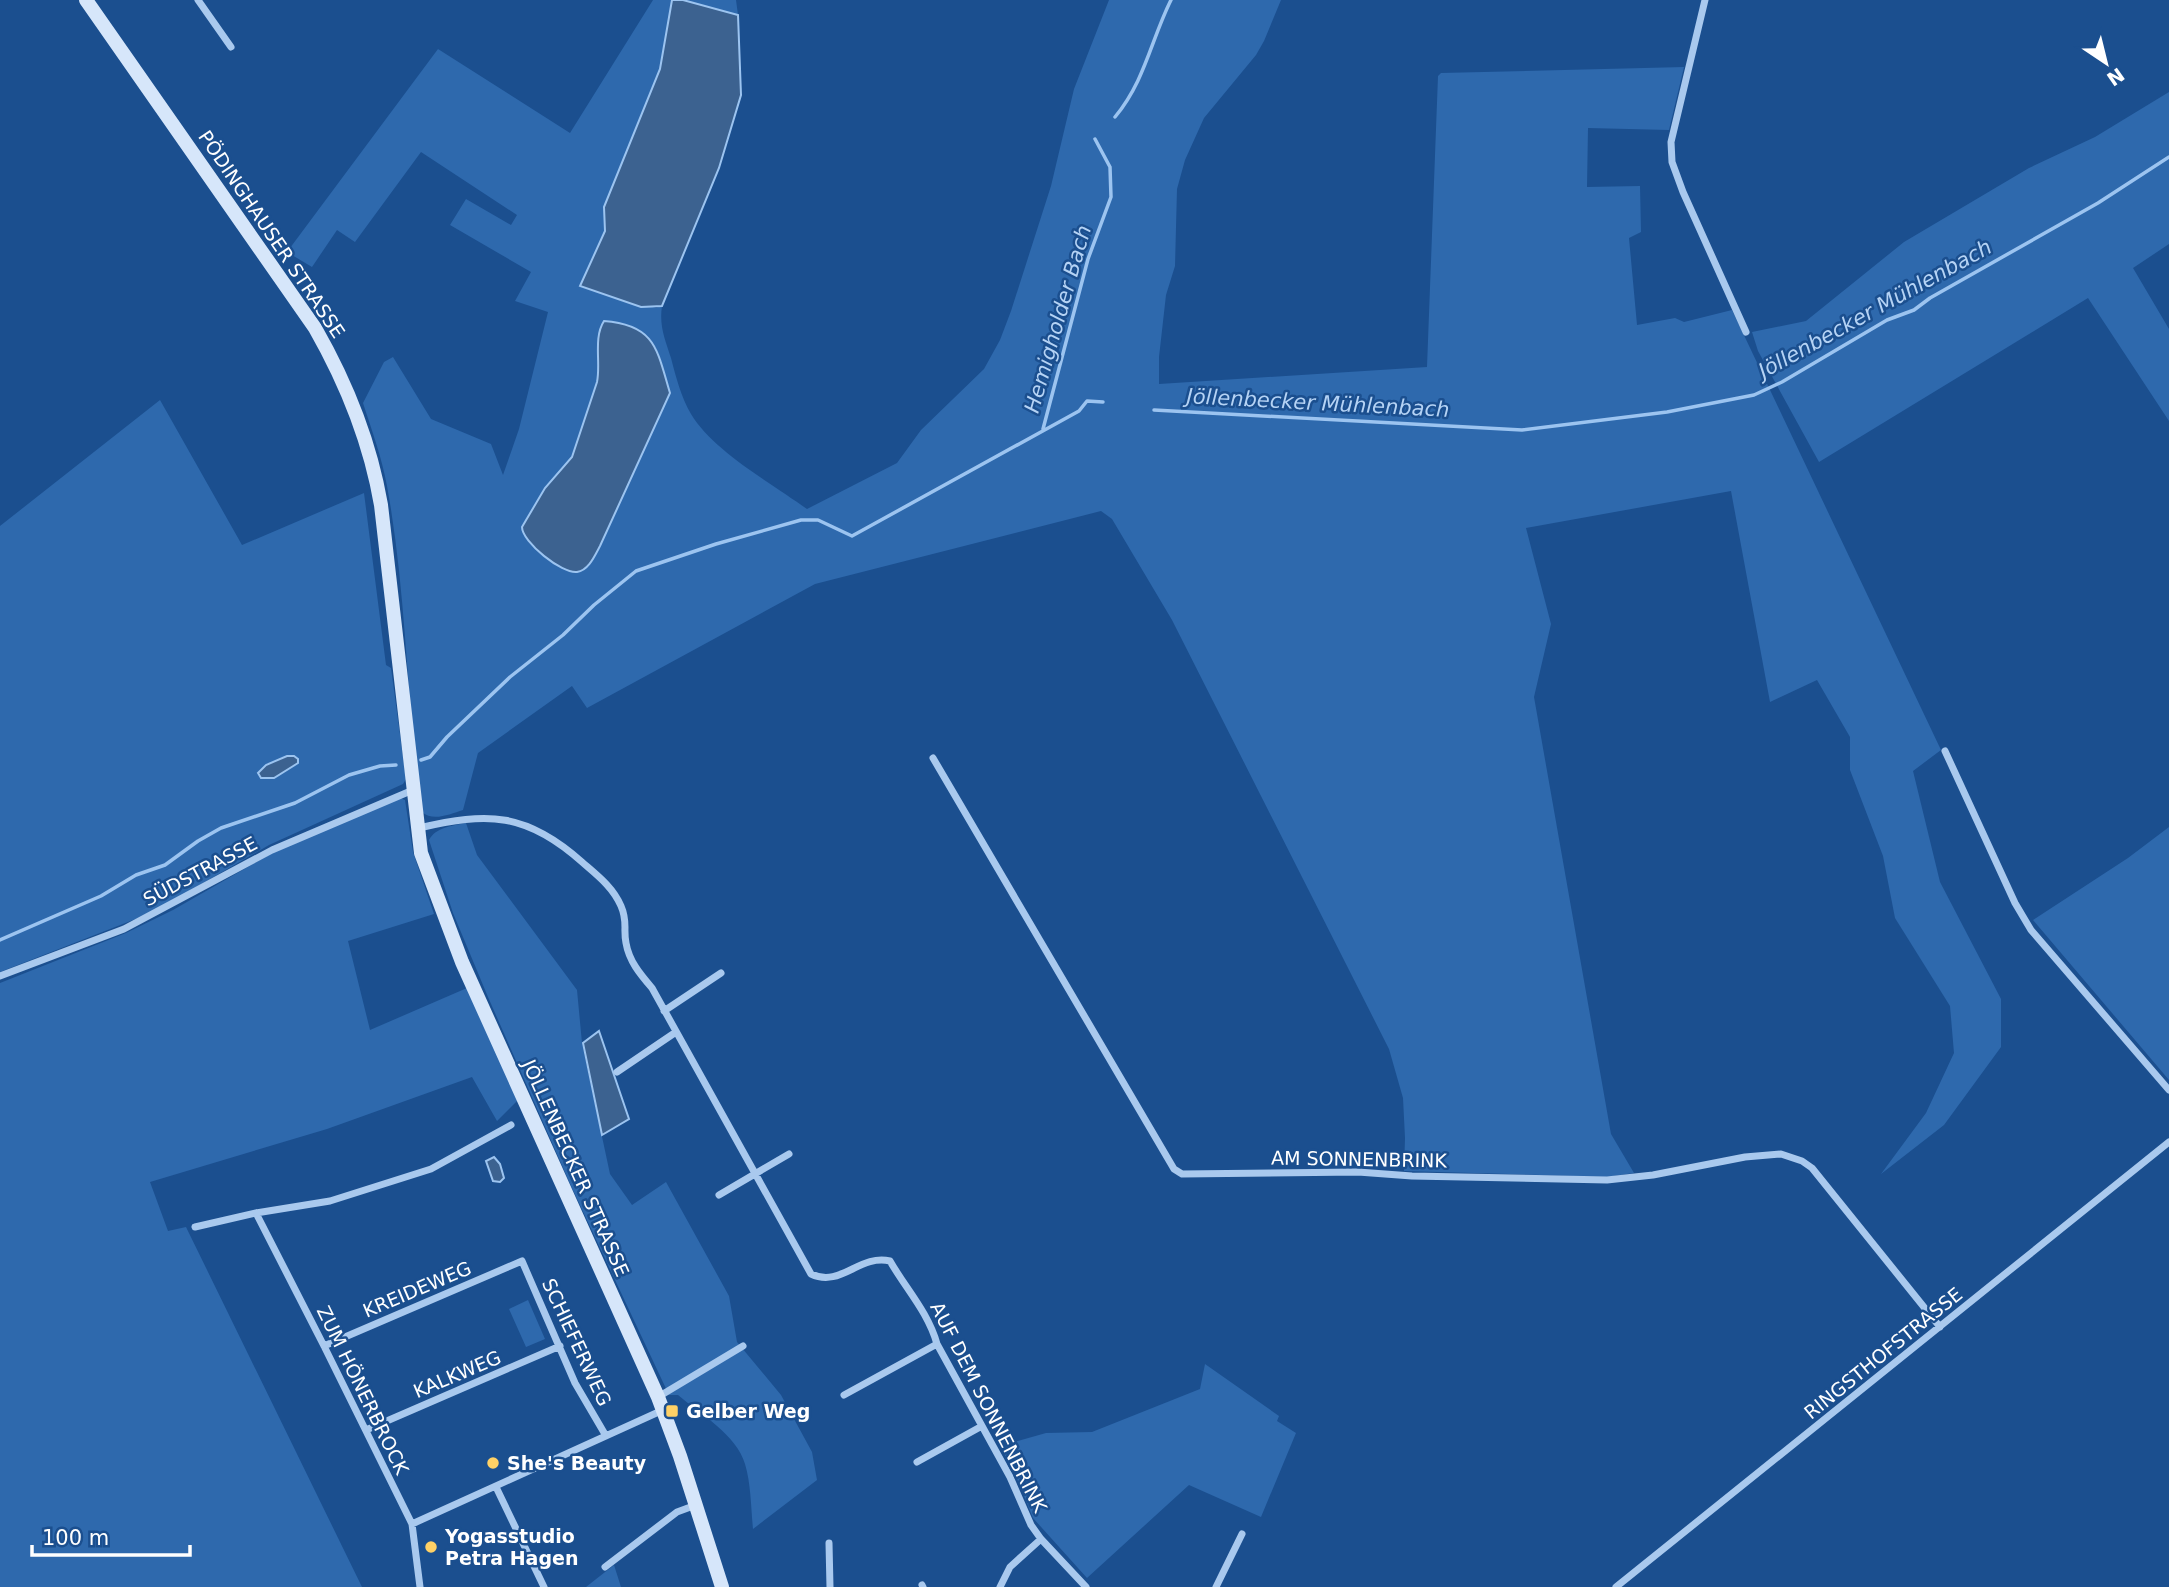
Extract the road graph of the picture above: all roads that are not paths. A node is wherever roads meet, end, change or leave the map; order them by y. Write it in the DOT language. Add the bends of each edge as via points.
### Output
graph roads {
  1 [pos="86,0"];
  2 [pos="198,0"];
  3 [pos="1705,0"];
  4 [pos="231,47"];
  5 [pos="1746,332"];
  6 [pos="1945,751"];
  7 [pos="933,758"];
  8 [pos="410,762"];
  9 [pos="413,790"];
  10 [pos="418,828"];
  11 [pos="720,973"];
  12 [pos="0,976"];
  13 [pos="664,1012"];
  14 [pos="676,1032"];
  15 [pos="617,1072"];
  16 [pos="2169,1090"];
  17 [pos="512,1125"];
  18 [pos="2169,1142"];
  19 [pos="789,1154"];
  20 [pos="754,1174"];
  21 [pos="719,1195"];
  22 [pos="256,1213"];
  23 [pos="195,1227"];
  24 [pos="522,1261"];
  25 [pos="1940,1328"];
  26 [pos="937,1344"];
  27 [pos="324,1346"];
  28 [pos="560,1346"];
  29 [pos="743,1346"];
  30 [pos="844,1395"];
  31 [pos="660,1403"];
  32 [pos="982,1426"];
  33 [pos="366,1430"];
  34 [pos="606,1436"];
  35 [pos="917,1462"];
  36 [pos="496,1487"];
  37 [pos="696,1505"];
  38 [pos="412,1524"];
  39 [pos="1242,1534"];
  40 [pos="1041,1539"];
  41 [pos="829,1543"];
  42 [pos="605,1567"];
  43 [pos="420,1587"];
  44 [pos="544,1587"];
  45 [pos="722,1587"];
  46 [pos="830,1587"];
  47 [pos="1000,1587"];
  48 [pos="1086,1587"];
  49 [pos="1216,1587"];
  50 [pos="1616,1587"];
  1 -- 8 [label="main road, PÖDINGHAUSER STRASSE" via="316,328 345,384 372,460 381,505"];
  2 -- 4 [label="street"];
  3 -- 5 [label="street" via="1671,142 1672,162"];
  6 -- 16 [label="street" via="2031,930"];
  7 -- 25 [label="street, AM SONNENBRINK" via="1174,1169 1182,1174 1607,1180 1781,1154 1812,1168"];
  8 -- 9 [label="main road, JÖLLENBECKER STRASSE"];
  9 -- 10 [label="main road, JÖLLENBECKER STRASSE"];
  9 -- 12 [label="street, SÜDSTRASSE" via="272,850 124,929"];
  10 -- 13 [label="street, AUF DEM SONNENBRINK" via="460,819 498,818 557,841 611,889 624,914 625,941 635,969"];
  10 -- 31 [label="main road, JÖLLENBECKER STRASSE" via="421,853 462,962"];
  11 -- 13 [label="street"];
  13 -- 14 [label="street, AUF DEM SONNENBRINK"];
  14 -- 15 [label="street"];
  14 -- 20 [label="street, AUF DEM SONNENBRINK"];
  17 -- 22 [label="street" via="431,1169 330,1202"];
  18 -- 25 [label="street, RINGSTHOFSTRASSE"];
  19 -- 20 [label="street"];
  20 -- 21 [label="street"];
  20 -- 26 [label="street, AUF DEM SONNENBRINK" via="811,1274 831,1278 877,1258 890,1261 916,1298"];
  22 -- 23 [label="street"];
  22 -- 27 [label="street, ZUM HÖNERBROCK"];
  24 -- 27 [label="street, KREIDEWEG"];
  24 -- 28 [label="street, SCHIEFERWEG"];
  25 -- 50 [label="street, RINGSTHOFSTRASSE"];
  26 -- 30 [label="street"];
  26 -- 32 [label="street, AUF DEM SONNENBRINK"];
  27 -- 33 [label="street, ZUM HÖNERBROCK"];
  28 -- 33 [label="street, KALKWEG"];
  28 -- 34 [label="street, SCHIEFERWEG"];
  29 -- 31 [label="street"];
  31 -- 34 [label="street"];
  31 -- 37 [label="main road, JÖLLENBECKER STRASSE"];
  32 -- 35 [label="street"];
  32 -- 40 [label="street, AUF DEM SONNENBRINK"];
  33 -- 38 [label="street, ZUM HÖNERBROCK"];
  34 -- 36 [label="street"];
  36 -- 38 [label="street"];
  36 -- 44 [label="street"];
  37 -- 42 [label="street" via="677,1512"];
  37 -- 45 [label="main road, JÖLLENBECKER STRASSE"];
  38 -- 43 [label="street, ZUM HÖNERBROCK"];
  39 -- 49 [label="street"];
  40 -- 47 [label="street" via="1010,1567"];
  40 -- 48 [label="street, AUF DEM SONNENBRINK"];
  41 -- 46 [label="street"];
}
